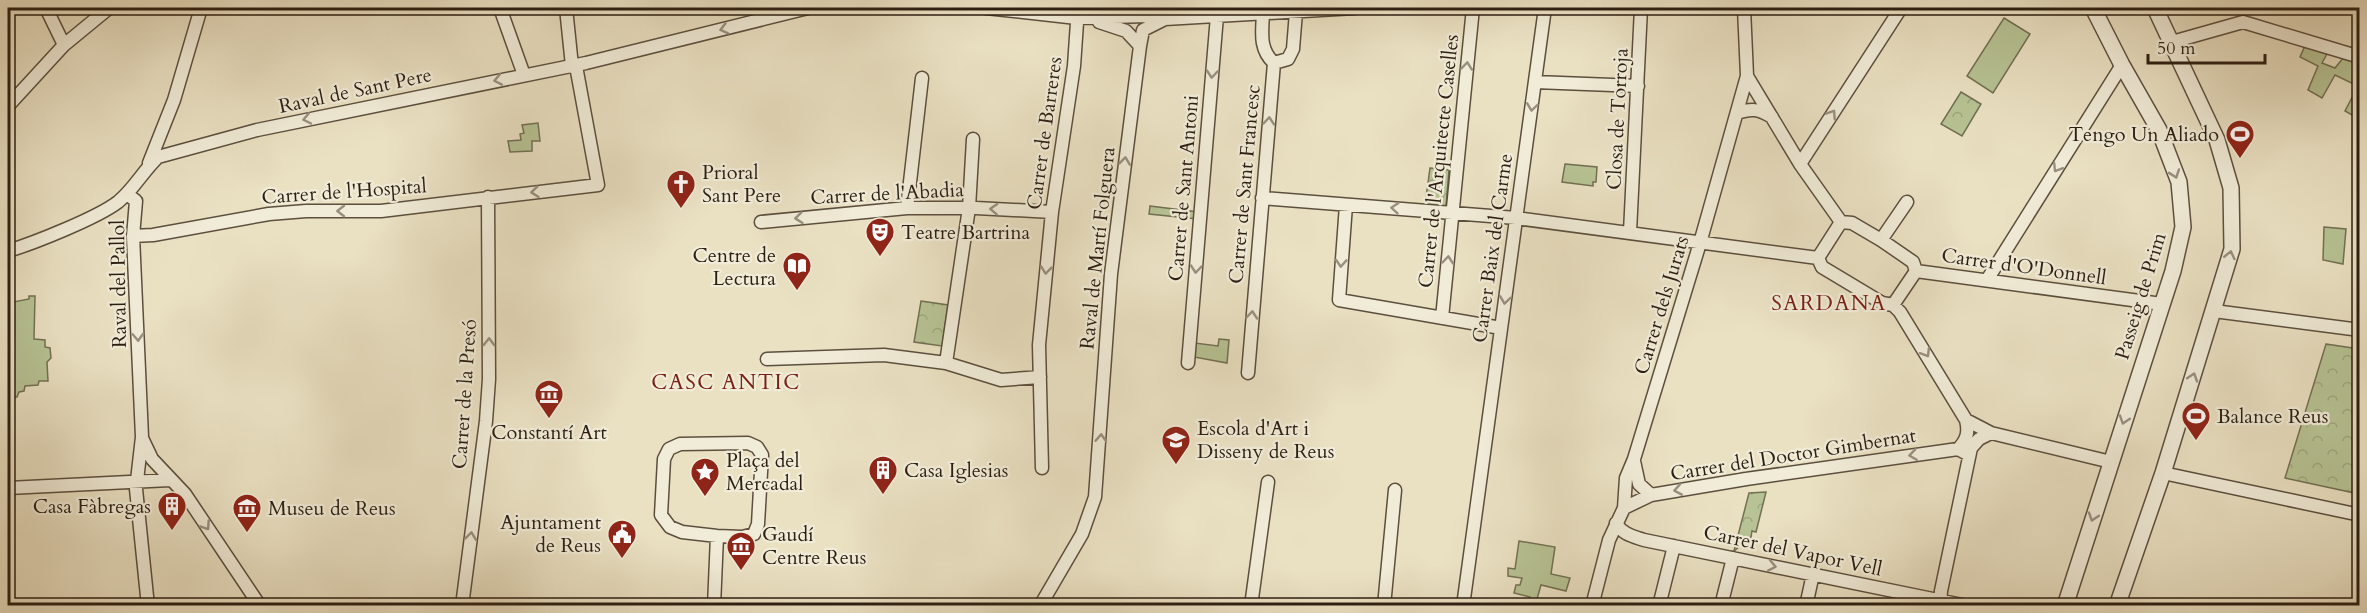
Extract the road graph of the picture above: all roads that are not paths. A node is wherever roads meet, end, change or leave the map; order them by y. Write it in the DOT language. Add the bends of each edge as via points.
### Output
graph roads {
  1 [pos="46,8"];
  2 [pos="110,8"];
  3 [pos="201,8"];
  4 [pos="500,8"];
  5 [pos="566,8"];
  6 [pos="803,8"];
  7 [pos="986,8"];
  8 [pos="1355,8"];
  9 [pos="1473,8"];
  10 [pos="1545,8"];
  11 [pos="1641,8"];
  12 [pos="1744,8"];
  13 [pos="1901,8"];
  14 [pos="2093,8"];
  15 [pos="2155,8"];
  16 [pos="1147,11"];
  17 [pos="1241,11"];
  18 [pos="1296,12"];
  19 [pos="1263,14"];
  20 [pos="1082,15"];
  21 [pos="1217,16"];
  22 [pos="1165,19"];
  23 [pos="2172,42"];
  24 [pos="64,45"];
  25 [pos="1140,46"];
  26 [pos="2360,57"];
  27 [pos="1274,63"];
  28 [pos="2122,65"];
  29 [pos="574,66"];
  30 [pos="524,75"];
  31 [pos="1747,76"];
  32 [pos="922,78"];
  33 [pos="1535,82"];
  34 [pos="1638,86"];
  35 [pos="8,106"];
  36 [pos="1737,113"];
  37 [pos="1772,117"];
  38 [pos="973,139"];
  39 [pos="1800,164"];
  40 [pos="147,167"];
  41 [pos="127,194"];
  42 [pos="489,197"];
  43 [pos="1262,198"];
  44 [pos="1907,202"];
  45 [pos="1346,204"];
  46 [pos="907,208"];
  47 [pos="969,208"];
  48 [pos="1052,212"];
  49 [pos="1452,213"];
  50 [pos="1516,218"];
  51 [pos="761,222"];
  52 [pos="1841,222"];
  53 [pos="1630,232"];
  54 [pos="134,236"];
  55 [pos="1881,240"];
  56 [pos="1700,243"];
  57 [pos="8,251"];
  58 [pos="1818,258"];
  59 [pos="1916,271"];
  60 [pos="1987,280"];
  61 [pos="2162,304"];
  62 [pos="1893,305"];
  63 [pos="2214,312"];
  64 [pos="1443,318"];
  65 [pos="1501,328"];
  66 [pos="2360,330"];
  67 [pos="766,358"];
  68 [pos="946,363"];
  69 [pos="1188,363"];
  70 [pos="1248,373"];
  71 [pos="1040,377"];
  72 [pos="1966,420"];
  73 [pos="1991,433"];
  74 [pos="142,437"];
  75 [pos="1964,452"];
  76 [pos="1634,459"];
  77 [pos="2111,462"];
  78 [pos="1042,468"];
  79 [pos="2163,473"];
  80 [pos="170,480"];
  81 [pos="136,481"];
  82 [pos="1268,482"];
  83 [pos="8,488"];
  84 [pos="1395,490"];
  85 [pos="1651,495"];
  86 [pos="1624,508"];
  87 [pos="2360,515"];
  88 [pos="1616,523"];
  89 [pos="717,536"];
  90 [pos="1674,546"];
  91 [pos="1733,558"];
  92 [pos="1813,574"];
  93 [pos="463,600"];
  94 [pos="1941,603"];
  95 [pos="148,606"];
  96 [pos="260,606"];
  97 [pos="714,606"];
  98 [pos="1040,606"];
  99 [pos="1251,606"];
  100 [pos="1384,606"];
  101 [pos="1463,606"];
  102 [pos="1592,606"];
  103 [pos="1659,606"];
  104 [pos="1720,606"];
  105 [pos="1806,606"];
  106 [pos="1967,606"];
  107 [pos="2065,606"];
  108 [pos="2117,606"];
  1 -- 24 [label="street"];
  2 -- 24 [label="street"];
  3 -- 40 [label="street" via="174,100"];
  4 -- 30 [label="street"];
  5 -- 29 [label="street"];
  6 -- 29 [label="street, Raval de Sant Pere, one-way"];
  7 -- 20 [label="street"];
  8 -- 18 [label="street"];
  49 -- 9 [label="street, Carrer de l'Arquitecte Caselles, one-way"];
  10 -- 33 [label="street, Carrer Baix del Carme"];
  11 -- 34 [label="street, Closa de Torroja"];
  12 -- 31 [label="street, Carrer dels Jurats"];
  39 -- 13 [label="street, one-way"];
  14 -- 28 [label="street, Passeig de Prim"];
  15 -- 23 [label="street"];
  16 -- 20 [label="street"];
  16 -- 22 [label="street"];
  17 -- 19 [label="street"];
  17 -- 21 [label="street"];
  18 -- 19 [label="street"];
  18 -- 27 [label="street, Carrer de Sant Francesc" via="1293,49 1288,59"];
  19 -- 27 [label="street" via="1262,45"];
  20 -- 25 [label="street" via="1126,31"];
  20 -- 48 [label="street, Carrer de Barreres"];
  21 -- 22 [label="street"];
  21 -- 69 [label="street, Carrer de Sant Antoni, one-way"];
  22 -- 25 [label="street, Raval de Martí Folguera" via="1143,30"];
  23 -- 26 [label="street" via="2243,22"];
  63 -- 23 [label="street, one-way" via="2232,249 2231,188 2217,140"];
  24 -- 35 [label="street"];
  98 -- 25 [label="street, Raval de Martí Folguera, one-way" via="1082,534 1095,497 1112,274"];
  43 -- 27 [label="street, Carrer de Sant Francesc, one-way"];
  28 -- 60 [label="street, one-way"];
  28 -- 61 [label="street, Passeig de Prim, one-way" via="2159,130 2178,182 2182,226"];
  29 -- 30 [label="street, Raval de Sant Pere"];
  29 -- 42 [label="street, Carrer de l'Hospital, one-way" via="598,185"];
  30 -- 40 [label="street, Raval de Sant Pere, one-way" via="257,130 158,157"];
  31 -- 36 [label="street, Carrer dels Jurats"];
  31 -- 37 [label="street"];
  32 -- 46 [label="street"];
  33 -- 34 [label="street"];
  33 -- 50 [label="street, Carrer Baix del Carme, one-way"];
  34 -- 53 [label="street, Closa de Torroja"];
  36 -- 37 [label="street" via="1758,109"];
  36 -- 56 [label="street, Carrer dels Jurats"];
  37 -- 39 [label="street"];
  38 -- 47 [label="street"];
  39 -- 52 [label="street"];
  40 -- 41 [label="street, Raval del Pallol"];
  41 -- 54 [label="street, Raval del Pallol" via="136,201"];
  41 -- 57 [label="street" via="78,223"];
  42 -- 54 [label="street, Carrer de l'Hospital, one-way" via="381,211 270,214"];
  93 -- 42 [label="street, Carrer de la Presó, one-way" via="489,379"];
  43 -- 45 [label="street"];
  70 -- 43 [label="street, Carrer de Sant Francesc, one-way"];
  44 -- 55 [label="street"];
  49 -- 45 [label="street, one-way"];
  45 -- 64 [label="street, one-way" via="1339,300"];
  46 -- 47 [label="street, Carrer de l'Abadia"];
  46 -- 51 [label="street, Carrer de l'Abadia, one-way"];
  48 -- 47 [label="street, Carrer de l'Abadia, one-way"];
  47 -- 68 [label="street"];
  48 -- 71 [label="street, Carrer de Barreres, one-way" via="1039,345"];
  49 -- 50 [label="street"];
  64 -- 49 [label="street, Carrer de l'Arquitecte Caselles, one-way"];
  50 -- 53 [label="street"];
  50 -- 65 [label="street, Carrer Baix del Carme, one-way"];
  52 -- 55 [label="street" via="1852,223"];
  52 -- 58 [label="street"];
  53 -- 56 [label="street"];
  54 -- 74 [label="street, Raval del Pallol, one-way"];
  55 -- 59 [label="street" via="1913,262"];
  56 -- 58 [label="street"];
  56 -- 76 [label="street, Carrer dels Jurats"];
  58 -- 62 [label="street" via="1822,267 1882,303"];
  59 -- 60 [label="street, Carrer d'O'Donnell"];
  59 -- 62 [label="street"];
  60 -- 61 [label="street, Carrer d'O'Donnell"];
  61 -- 77 [label="street, Passeig de Prim, one-way"];
  62 -- 72 [label="street, one-way"];
  63 -- 66 [label="street"];
  79 -- 63 [label="street, one-way"];
  64 -- 65 [label="street"];
  65 -- 101 [label="street, Carrer Baix del Carme"];
  67 -- 68 [label="street" via="884,355"];
  68 -- 71 [label="street" via="1001,380"];
  71 -- 78 [label="street, Carrer de Barreres"];
  72 -- 73 [label="street"];
  72 -- 75 [label="street"];
  73 -- 75 [label="street"];
  73 -- 77 [label="street"];
  74 -- 80 [label="street" via="152,459"];
  74 -- 81 [label="street, Raval del Pallol"];
  75 -- 85 [label="street, Carrer del Doctor Gimbernat, one-way" via="1746,478"];
  75 -- 94 [label="street"];
  76 -- 85 [label="street" via="1635,477"];
  76 -- 86 [label="street, Carrer dels Jurats" via="1626,478"];
  77 -- 107 [label="street, Passeig de Prim, one-way"];
  79 -- 87 [label="street"];
  79 -- 108 [label="street"];
  80 -- 81 [label="street"];
  80 -- 96 [label="street, one-way" via="185,494"];
  81 -- 83 [label="street"];
  81 -- 95 [label="street, Raval del Pallol"];
  82 -- 99 [label="street"];
  84 -- 100 [label="street"];
  85 -- 86 [label="street, Carrer del Doctor Gimbernat"];
  86 -- 88 [label="street"];
  88 -- 90 [label="street, Carrer del Vapor Vell" via="1629,536"];
  88 -- 102 [label="street"];
  89 -- 89 [label="street" via="754,534 762,455 748,443 677,444 664,459 661,515 670,527 682,532"];
  89 -- 97 [label="street"];
  90 -- 91 [label="street, Carrer del Vapor Vell"];
  90 -- 103 [label="street"];
  91 -- 92 [label="street, Carrer del Vapor Vell, one-way"];
  91 -- 104 [label="street"];
  92 -- 94 [label="street, Carrer del Vapor Vell"];
  92 -- 105 [label="street"];
  94 -- 106 [label="street, Carrer del Vapor Vell"];
}
